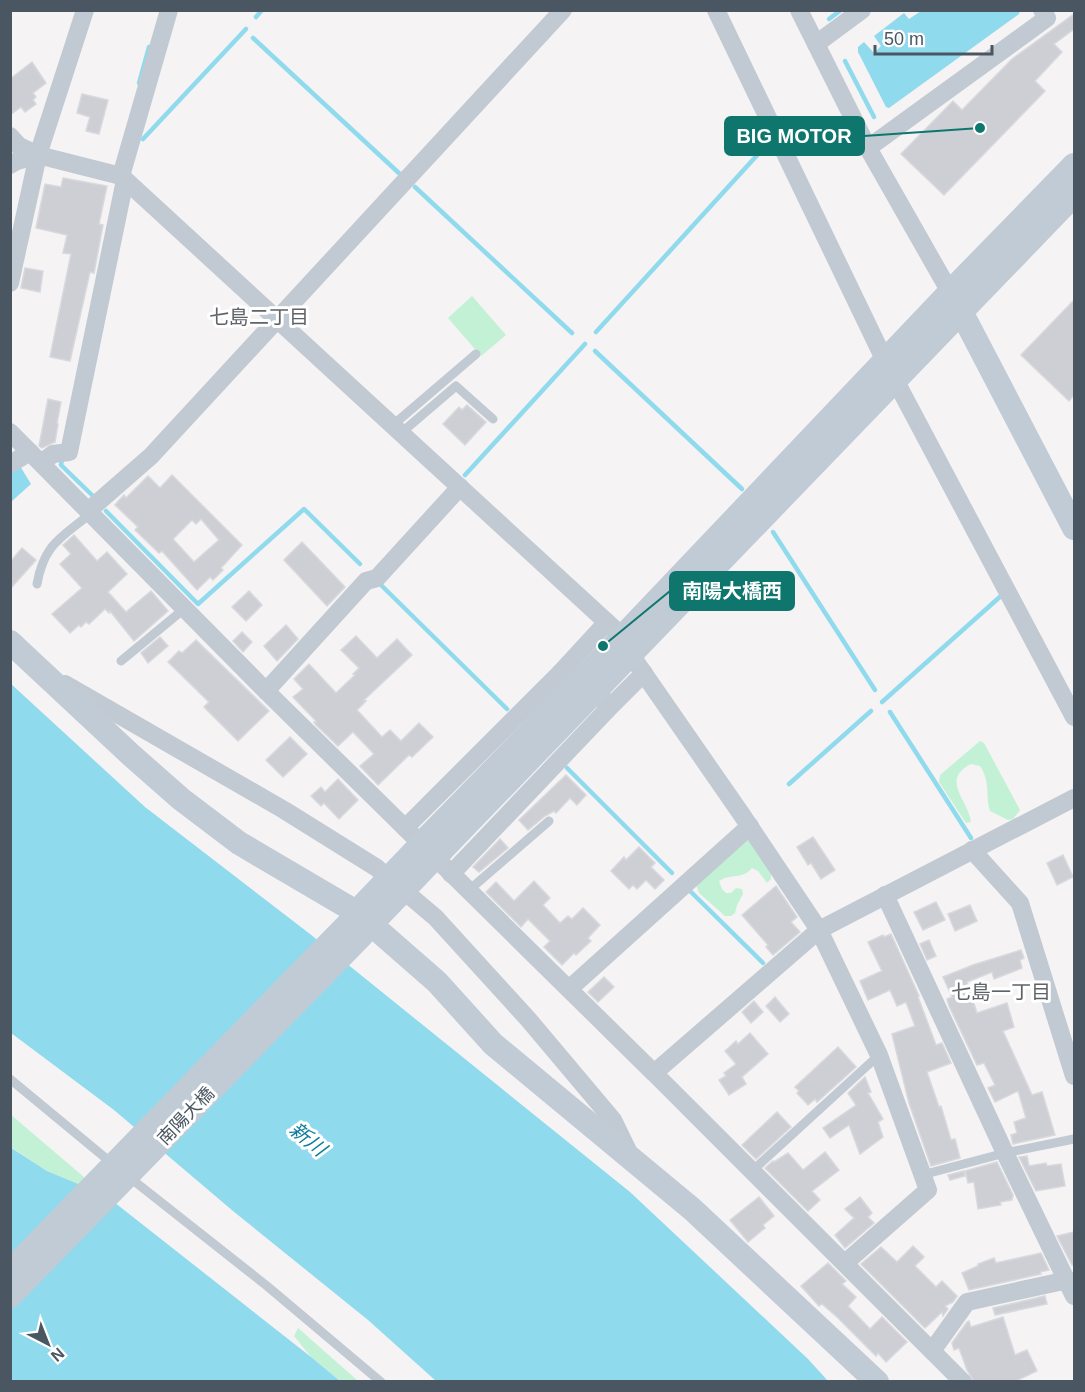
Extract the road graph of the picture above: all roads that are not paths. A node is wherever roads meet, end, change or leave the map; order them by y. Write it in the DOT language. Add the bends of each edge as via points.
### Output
graph roads {
  1 [pos="86,10"];
  2 [pos="170,10"];
  3 [pos="563,10"];
  4 [pos="716,10"];
  5 [pos="799,10"];
  6 [pos="862,10"];
  7 [pos="1042,10"];
  8 [pos="816,44"];
  9 [pos="10,136"];
  10 [pos="868,148"];
  11 [pos="38,155"];
  12 [pos="10,165"];
  13 [pos="1074,165"];
  14 [pos="123,178"];
  15 [pos="1074,195"];
  16 [pos="10,283"];
  17 [pos="950,292"];
  18 [pos="962,313"];
  19 [pos="278,320"];
  20 [pos="476,354"];
  21 [pos="891,371"];
  22 [pos="493,419"];
  23 [pos="397,429"];
  24 [pos="10,432"];
  25 [pos="36,458"];
  26 [pos="10,464"];
  27 [pos="456,483"];
  28 [pos="89,512"];
  29 [pos="1073,520"];
  30 [pos="38,584"];
  31 [pos="184,609"];
  32 [pos="10,642"];
  33 [pos="626,647"];
  34 [pos="121,661"];
  35 [pos="42,672"];
  36 [pos="560,673"];
  37 [pos="599,690"];
  38 [pos="266,692"];
  39 [pos="1074,717"];
  40 [pos="1074,798"];
  41 [pos="549,821"];
  42 [pos="750,826"];
  43 [pos="405,828"];
  44 [pos="972,850"];
  45 [pos="451,874"];
  46 [pos="468,891"];
  47 [pos="885,895"];
  48 [pos="364,919"];
  49 [pos="819,930"];
  50 [pos="569,989"];
  51 [pos="879,1055"];
  52 [pos="654,1073"];
  53 [pos="1074,1076"];
  54 [pos="10,1079"];
  55 [pos="1074,1139"];
  56 [pos="1005,1153"];
  57 [pos="632,1160"];
  58 [pos="752,1171"];
  59 [pos="922,1175"];
  60 [pos="844,1263"];
  61 [pos="10,1271"];
  62 [pos="1072,1285"];
  63 [pos="10,1296"];
  64 [pos="932,1350"];
  65 [pos="381,1382"];
  66 [pos="877,1382"];
  67 [pos="963,1382"];
  1 -- 11 [label="street"];
  2 -- 14 [label="street"];
  3 -- 19 [label="street"];
  4 -- 21 [label="street"];
  5 -- 8 [label="street"];
  6 -- 8 [label="street"];
  7 -- 10 [label="street" via="1047,18"];
  8 -- 10 [label="street"];
  9 -- 11 [label="street" via="19,146"];
  10 -- 17 [label="street"];
  11 -- 12 [label="street"];
  11 -- 14 [label="street"];
  11 -- 16 [label="street"];
  13 -- 17 [label="street"];
  14 -- 19 [label="street"];
  14 -- 25 [label="street" via="69,452"];
  15 -- 18 [label="street"];
  17 -- 18 [label="street"];
  17 -- 21 [label="street"];
  18 -- 21 [label="street"];
  18 -- 29 [label="street"];
  19 -- 23 [label="street"];
  19 -- 28 [label="street" via="151,456"];
  20 -- 23 [label="lane"];
  21 -- 33 [label="street"];
  21 -- 39 [label="street"];
  22 -- 23 [label="lane" via="456,386"];
  23 -- 27 [label="street"];
  24 -- 25 [label="street"];
  25 -- 26 [label="street"];
  25 -- 28 [label="street"];
  27 -- 33 [label="street"];
  27 -- 38 [label="street" via="377,578 366,581"];
  28 -- 30 [label="lane" via="49,548"];
  28 -- 31 [label="street"];
  31 -- 34 [label="lane"];
  31 -- 38 [label="street"];
  32 -- 35 [label="street"];
  33 -- 36 [label="street"];
  33 -- 37 [label="street"];
  33 -- 37 [label="street"];
  33 -- 42 [label="street"];
  35 -- 48 [label="street" via="181,799 239,843"];
  35 -- 57 [label="street" via="284,810 377,868 435,917 528,1019 614,1120"];
  36 -- 37 [label="street"];
  36 -- 43 [label="street"];
  37 -- 45 [label="street"];
  37 -- 48 [label="street, bridge" via="435,844"];
  38 -- 43 [label="street"];
  40 -- 44 [label="street"];
  41 -- 46 [label="lane"];
  42 -- 49 [label="street"];
  42 -- 50 [label="street"];
  43 -- 45 [label="street"];
  44 -- 47 [label="street"];
  44 -- 53 [label="street" via="1020,903"];
  45 -- 46 [label="street"];
  46 -- 50 [label="street"];
  47 -- 49 [label="street"];
  47 -- 56 [label="street"];
  48 -- 57 [label="street" via="437,982 493,1044"];
  48 -- 61 [label="street, 南陽大橋, bridge"];
  48 -- 63 [label="street, 南陽大橋, bridge"];
  49 -- 51 [label="street"];
  49 -- 52 [label="street"];
  50 -- 52 [label="street"];
  51 -- 58 [label="lane"];
  51 -- 59 [label="street"];
  52 -- 58 [label="street"];
  54 -- 65 [label="lane"];
  55 -- 56 [label="lane"];
  56 -- 59 [label="lane"];
  56 -- 62 [label="street"];
  57 -- 66 [label="street" via="692,1209"];
  58 -- 60 [label="street"];
  59 -- 60 [label="street" via="928,1190"];
  60 -- 64 [label="street"];
  62 -- 64 [label="street" via="967,1302"];
  64 -- 67 [label="street"];
}
